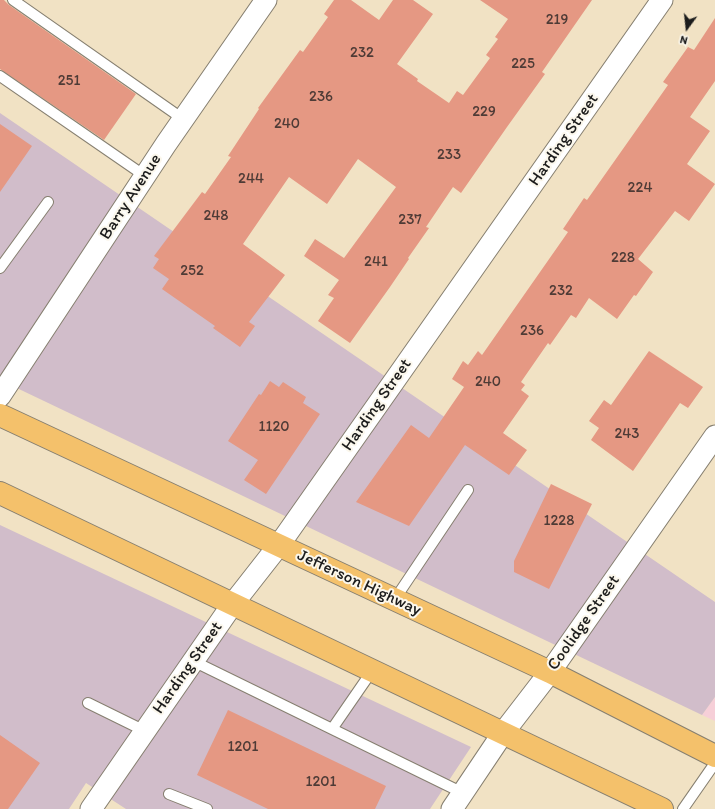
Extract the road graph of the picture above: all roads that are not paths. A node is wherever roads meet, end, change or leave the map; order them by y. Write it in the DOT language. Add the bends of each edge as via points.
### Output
graph roads {
  1 [pos="13,0"];
  2 [pos="266,0"];
  3 [pos="662,0"];
  4 [pos="0,76"];
  5 [pos="183,119"];
  6 [pos="145,176"];
  7 [pos="48,202"];
  8 [pos="0,268"];
  9 [pos="0,396"];
  10 [pos="0,415"];
  11 [pos="715,436"];
  12 [pos="2,490"];
  13 [pos="468,490"];
  14 [pos="279,545"];
  15 [pos="395,599"];
  16 [pos="232,605"];
  17 [pos="193,661"];
  18 [pos="372,671"];
  19 [pos="550,672"];
  20 [pos="88,703"];
  21 [pos="332,729"];
  22 [pos="145,730"];
  23 [pos="503,734"];
  24 [pos="715,756"];
  25 [pos="715,763"];
  26 [pos="169,794"];
  27 [pos="457,801"];
  28 [pos="91,809"];
  29 [pos="207,809"];
  30 [pos="662,809"];
  31 [pos="683,809"];
  1 -- 5 [label="lane"];
  2 -- 5 [label="street, Barry Avenue"];
  3 -- 14 [label="street, Harding Street"];
  4 -- 6 [label="lane"];
  5 -- 6 [label="street, Barry Avenue"];
  6 -- 9 [label="street, Barry Avenue"];
  7 -- 8 [label="lane"];
  10 -- 14 [label="main road, Jefferson Highway"];
  11 -- 19 [label="street, Coolidge Street"];
  12 -- 16 [label="main road"];
  13 -- 15 [label="lane"];
  14 -- 15 [label="main road, Jefferson Highway"];
  14 -- 16 [label="street, Harding Street"];
  15 -- 19 [label="main road, Jefferson Highway"];
  16 -- 17 [label="street, Harding Street"];
  16 -- 18 [label="main road"];
  17 -- 21 [label="lane"];
  17 -- 22 [label="street, Harding Street"];
  18 -- 21 [label="lane"];
  18 -- 23 [label="main road"];
  19 -- 23 [label="street, Coolidge Street"];
  19 -- 24 [label="main road, Jefferson Highway"];
  20 -- 22 [label="lane"];
  21 -- 27 [label="lane" via="431,777"];
  22 -- 28 [label="street, Harding Street"];
  23 -- 27 [label="street, Coolidge Street"];
  23 -- 30 [label="main road"];
  25 -- 31 [label="lane"];
  26 -- 29 [label="lane"];
}
